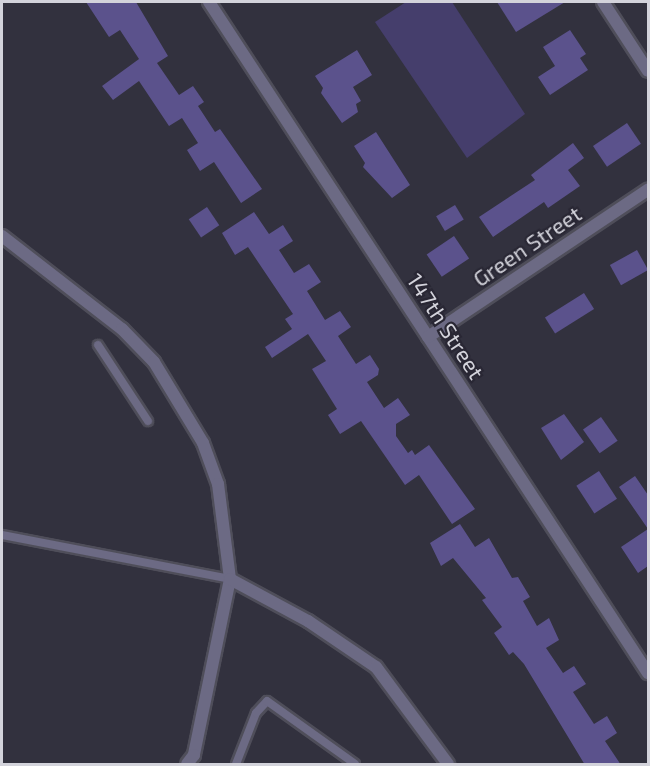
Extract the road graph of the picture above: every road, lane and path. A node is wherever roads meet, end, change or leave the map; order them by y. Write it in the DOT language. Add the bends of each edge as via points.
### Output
graph roads {
  1 [pos="209,2"];
  2 [pos="603,2"];
  3 [pos="648,71"];
  4 [pos="648,190"];
  5 [pos="2,237"];
  6 [pos="428,337"];
  7 [pos="98,345"];
  8 [pos="148,421"];
  9 [pos="2,535"];
  10 [pos="230,579"];
  11 [pos="648,673"];
  12 [pos="187,765"];
  13 [pos="236,765"];
  14 [pos="355,765"];
  15 [pos="448,765"];
  1 -- 6 [label="street, 147th Street"];
  2 -- 3 [label="street"];
  4 -- 6 [label="street, Green Street"];
  5 -- 10 [label="street" via="122,329 154,362 203,443 218,484"];
  6 -- 11 [label="street, 147th Street"];
  7 -- 8 [label="lane"];
  9 -- 10 [label="lane"];
  10 -- 12 [label="street" via="199,733"];
  10 -- 15 [label="street" via="308,621 376,667"];
  13 -- 14 [label="lane" via="256,713 267,701"];
}
